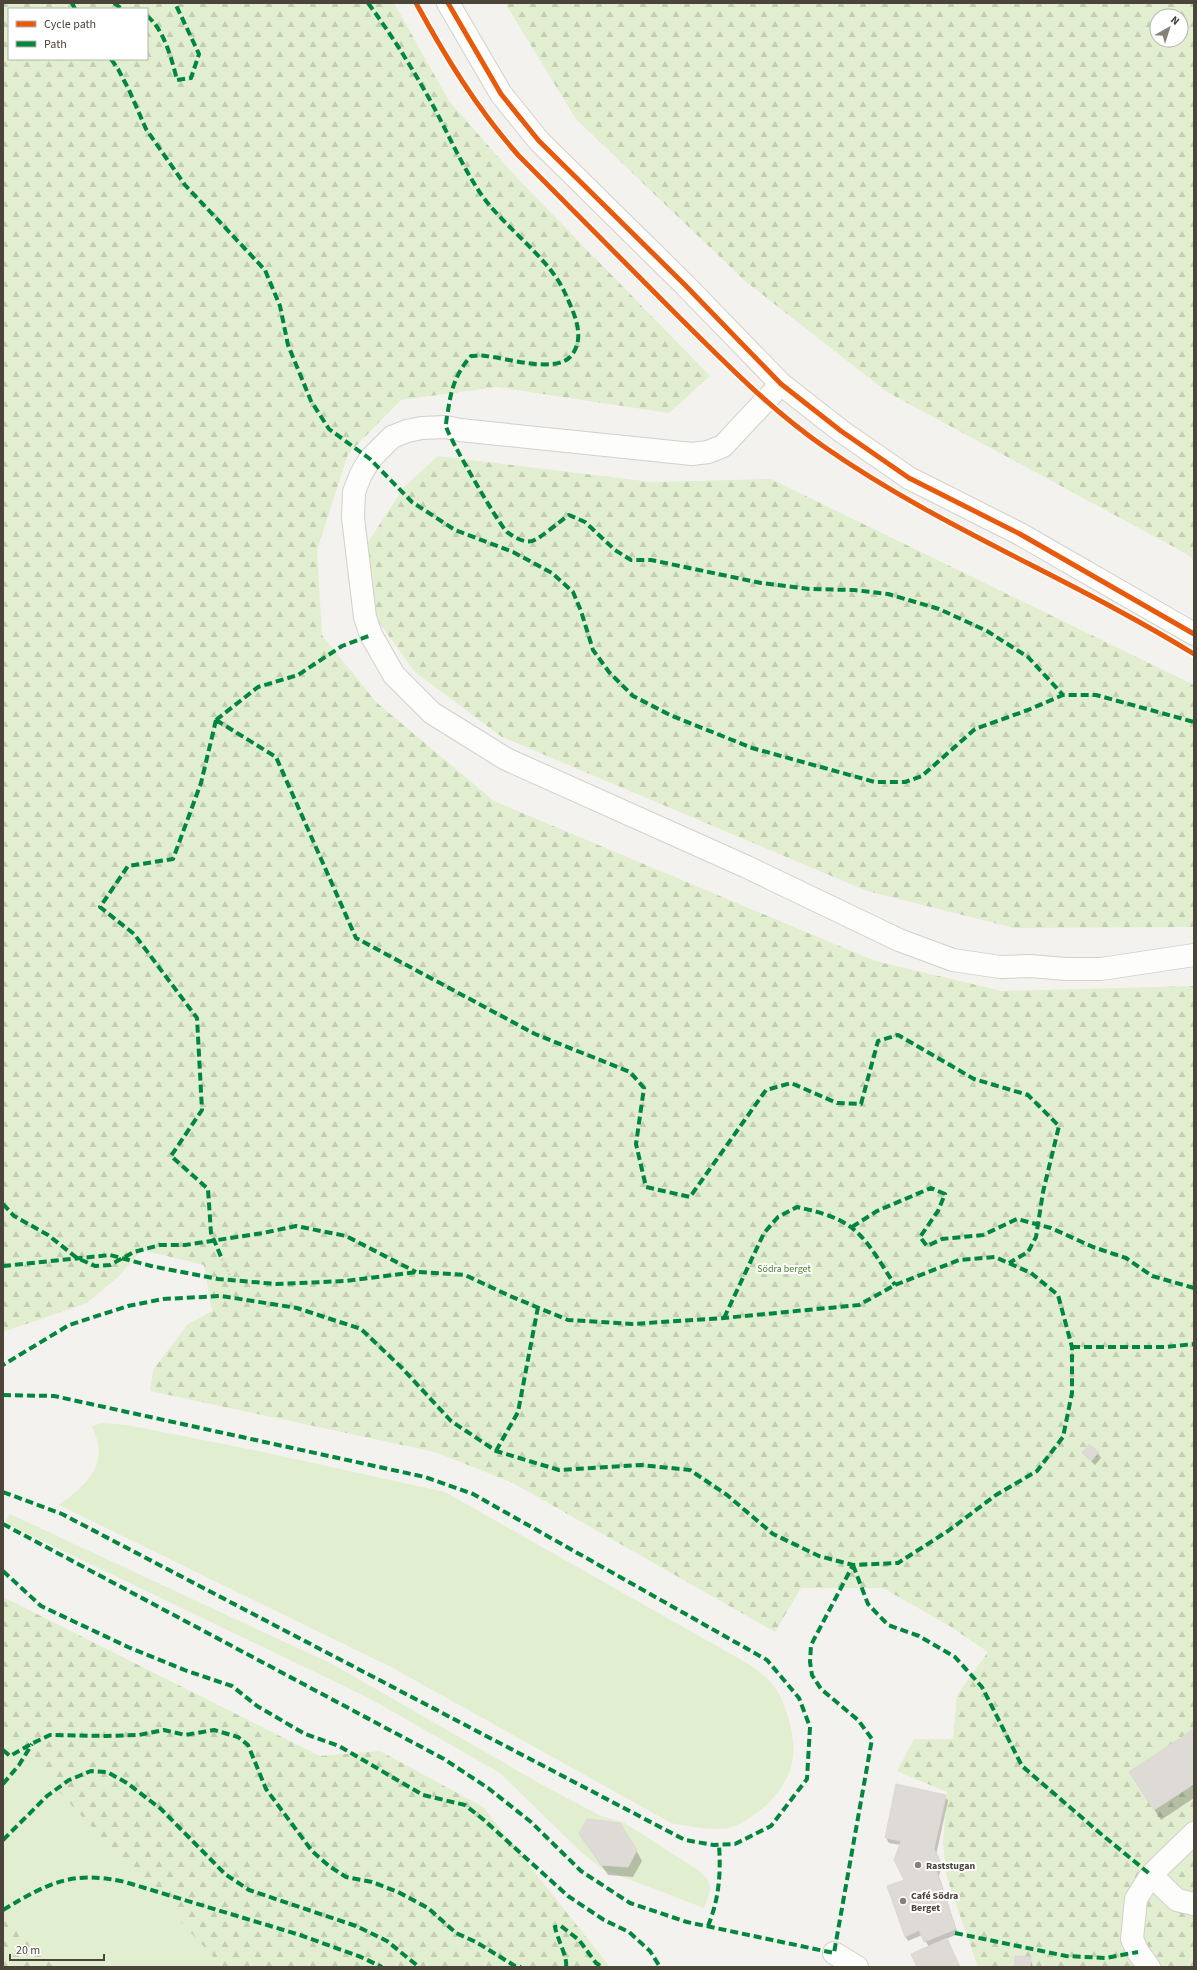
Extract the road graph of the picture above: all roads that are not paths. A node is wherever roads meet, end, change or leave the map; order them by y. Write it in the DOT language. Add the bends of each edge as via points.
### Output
graph roads {
  1 [pos="448,3"];
  2 [pos="781,384"];
  3 [pos="1194,634"];
  4 [pos="1194,955"];
  5 [pos="1194,1833"];
  6 [pos="1151,1875"];
  7 [pos="1194,1904"];
  8 [pos="834,1953"];
  9 [pos="857,1967"];
  10 [pos="1149,1967"];
  1 -- 2 [label="street" via="501,94 539,141"];
  2 -- 3 [label="street" via="841,431 909,478 1020,534"];
  2 -- 4 [label="street" via="723,446 708,452 692,454 446,427 407,431 392,437 370,459 361,474 354,492 354,518 365,617 371,634 394,675 432,713 506,759 747,867 899,940 953,960 1000,967 1101,969"];
  5 -- 6 [label="street"];
  6 -- 7 [label="street" via="1177,1900"];
  6 -- 10 [label="street" via="1136,1899 1132,1939"];
  8 -- 9 [label="street"];
}
